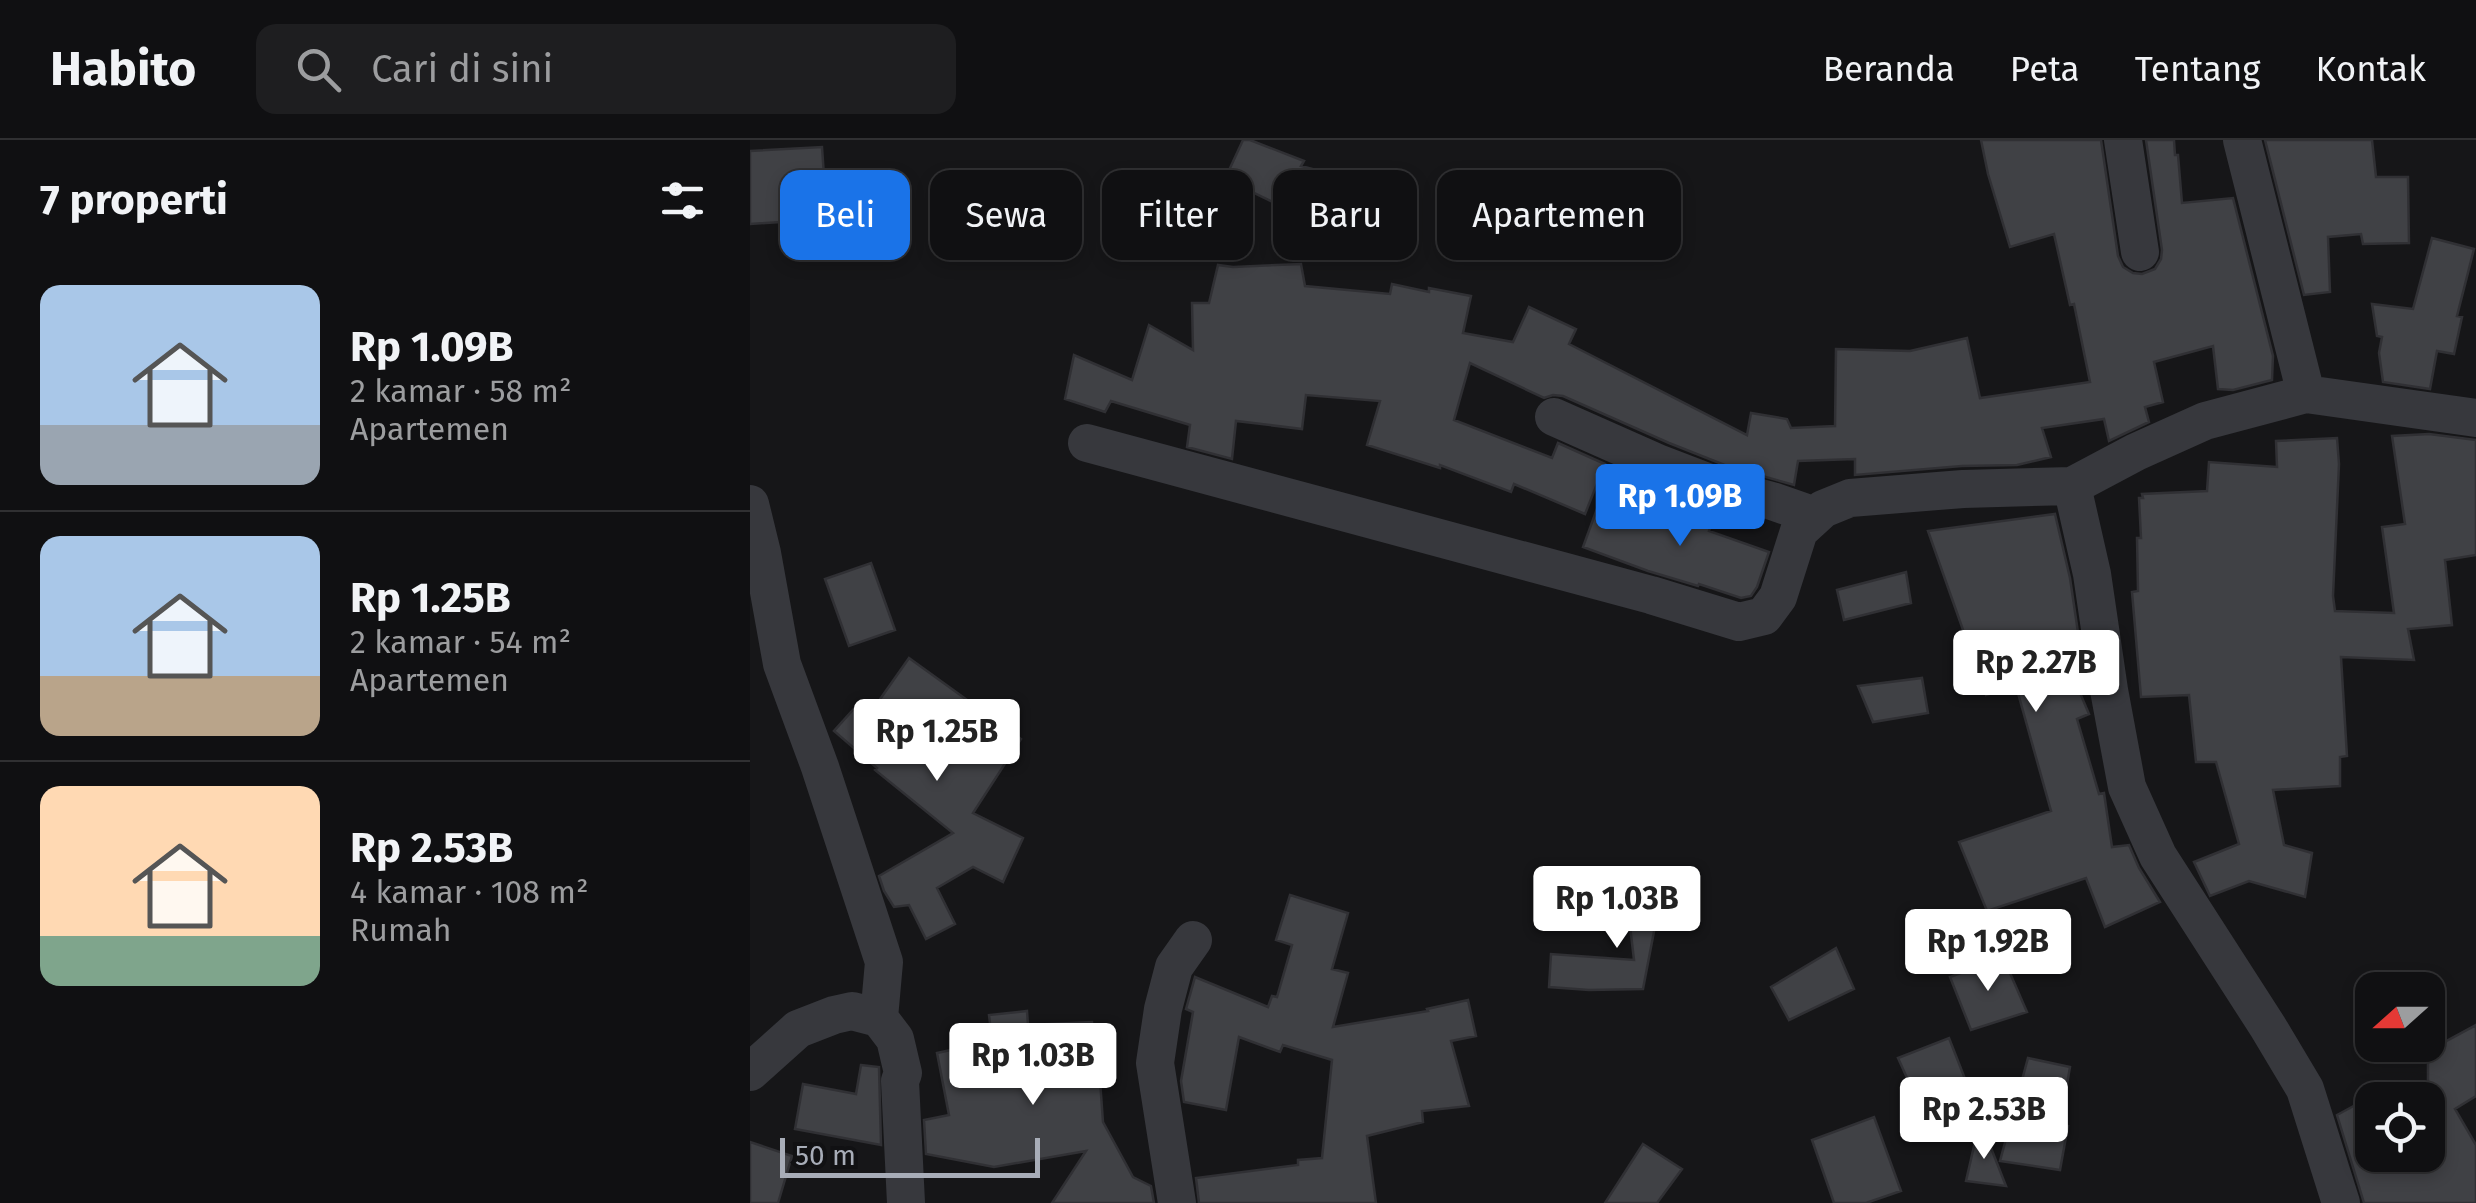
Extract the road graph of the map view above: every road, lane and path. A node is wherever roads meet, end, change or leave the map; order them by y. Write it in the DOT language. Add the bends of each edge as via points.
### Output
graph roads {
  1 [pos="2124,140"];
  2 [pos="2242,140"];
  3 [pos="2140,252"];
  4 [pos="2306,394"];
  5 [pos="1554,417"];
  6 [pos="2476,418"];
  7 [pos="1087,443"];
  8 [pos="2072,486"];
  9 [pos="750,504"];
  10 [pos="1815,516"];
  11 [pos="1193,940"];
  12 [pos="880,1018"];
  13 [pos="750,1072"];
  14 [pos="906,1203"];
  15 [pos="1178,1203"];
  16 [pos="2341,1203"];
  1 -- 3 [label="street"];
  2 -- 4 [label="street"];
  4 -- 6 [label="street"];
  4 -- 8 [label="street" via="2204,422"];
  5 -- 10 [label="street" via="1720,488"];
  7 -- 10 [label="street" via="1739,622 1764,616 1778,597 1799,531"];
  8 -- 10 [label="street" via="1850,498"];
  8 -- 16 [label="street" via="2127,787 2158,856 2305,1089"];
  9 -- 12 [label="street" via="782,664 884,962"];
  11 -- 15 [label="street" via="1174,967 1155,1064"];
  12 -- 13 [label="street" via="852,1011 798,1029"];
  12 -- 14 [label="street" via="895,1040 903,1073"];
}
